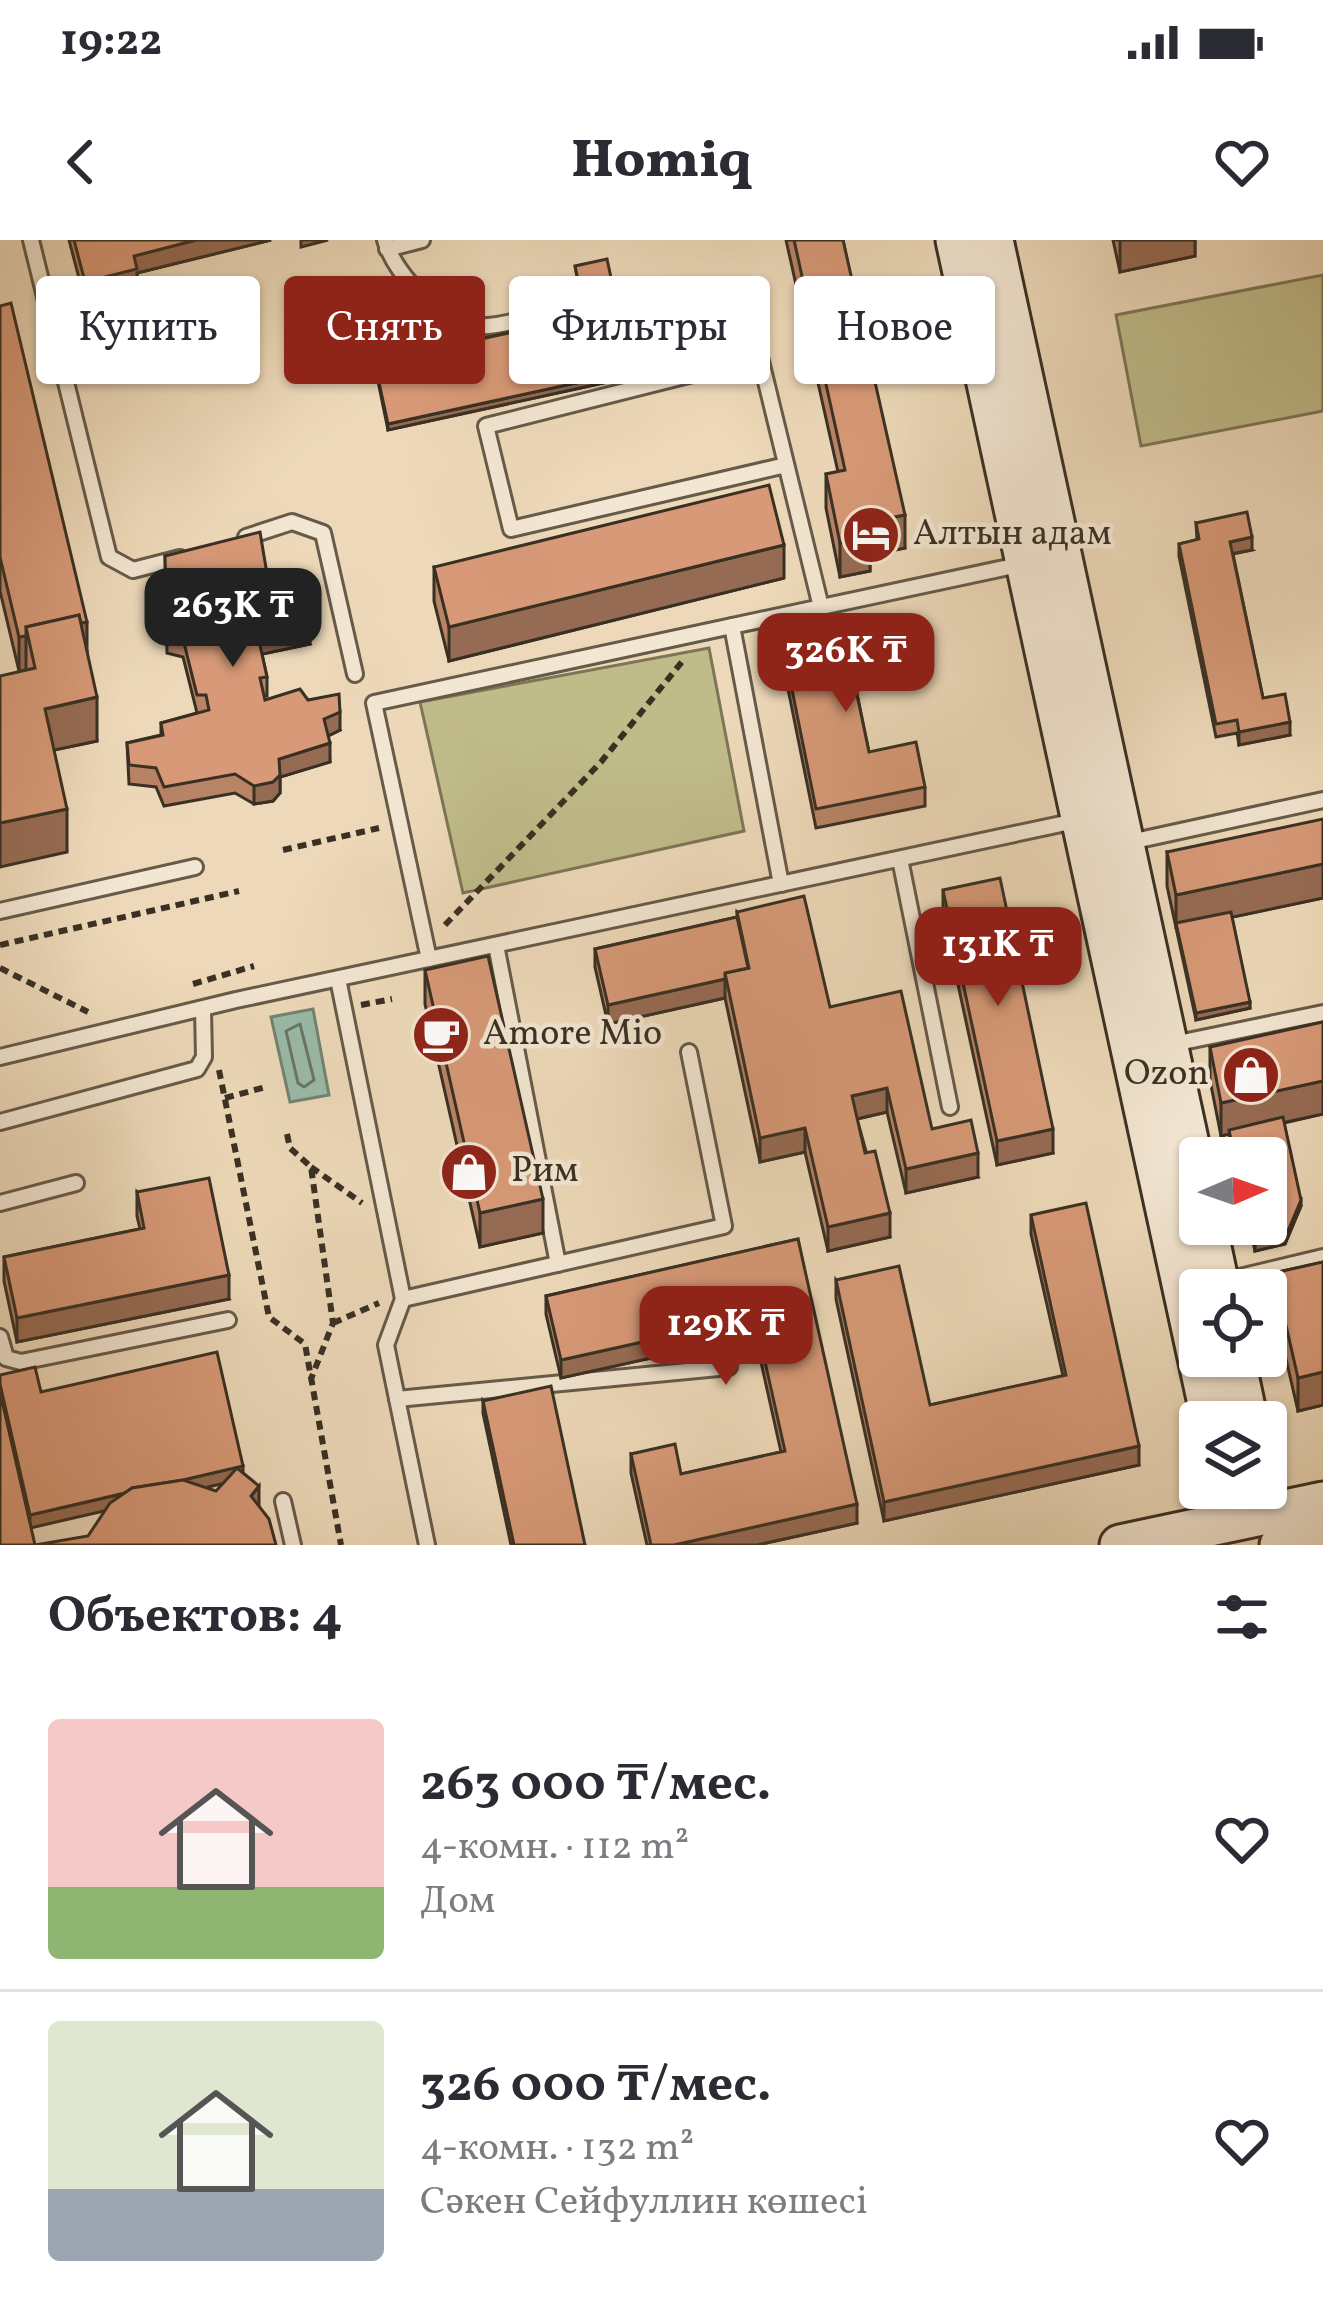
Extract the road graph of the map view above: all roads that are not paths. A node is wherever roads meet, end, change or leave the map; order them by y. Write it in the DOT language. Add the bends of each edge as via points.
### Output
graph roads {
  1 [pos="31,240"];
  2 [pos="422,240"];
  3 [pos="956,240"];
  4 [pos="993,240"];
  5 [pos="386,244"];
  6 [pos="509,322"];
  7 [pos="786,465"];
  8 [pos="232,541"];
  9 [pos="193,554"];
  10 [pos="1028,563"];
  11 [pos="821,607"];
  12 [pos="732,626"];
  13 [pos="355,674"];
  14 [pos="1323,800"];
  15 [pos="1085,819"];
  16 [pos="1125,843"];
  17 [pos="900,859"];
  18 [pos="195,867"];
  19 [pos="781,884"];
  20 [pos="0,911"];
  21 [pos="496,945"];
  22 [pos="429,959"];
  23 [pos="338,979"];
  24 [pos="203,1009"];
  25 [pos="1323,1013"];
  26 [pos="1168,1045"];
  27 [pos="689,1052"];
  28 [pos="0,1057"];
  29 [pos="950,1107"];
  30 [pos="0,1122"];
  31 [pos="1188,1137"];
  32 [pos="76,1183"];
  33 [pos="0,1203"];
  34 [pos="1323,1257"];
  35 [pos="558,1264"];
  36 [pos="1280,1269"];
  37 [pos="404,1300"];
  38 [pos="228,1319"];
  39 [pos="0,1337"];
  40 [pos="729,1367"];
  41 [pos="397,1399"];
  42 [pos="1208,1401"];
  43 [pos="283,1502"];
  44 [pos="1323,1502"];
  45 [pos="1254,1521"];
  46 [pos="1323,1535"];
  47 [pos="293,1545"];
  48 [pos="427,1545"];
  49 [pos="1120,1545"];
  1 -- 9 [label="lane" via="110,557 133,570"];
  2 -- 5 [label="lane"];
  3 -- 10 [label="main road"];
  4 -- 16 [label="main road"];
  5 -- 6 [label="lane" via="408,281 448,315 484,327"];
  7 -- 7 [label="lane" via="760,357 486,426 512,529"];
  7 -- 11 [label="lane"];
  8 -- 13 [label="lane" via="292,522 323,533"];
  10 -- 11 [label="lane"];
  10 -- 15 [label="main road"];
  11 -- 12 [label="lane"];
  12 -- 19 [label="lane"];
  12 -- 22 [label="lane" via="374,704"];
  14 -- 16 [label="lane"];
  15 -- 17 [label="lane"];
  15 -- 42 [label="main road"];
  16 -- 26 [label="main road"];
  17 -- 19 [label="lane"];
  17 -- 29 [label="lane"];
  18 -- 20 [label="lane"];
  19 -- 21 [label="lane"];
  21 -- 22 [label="lane"];
  21 -- 35 [label="lane"];
  22 -- 23 [label="lane"];
  23 -- 24 [label="lane"];
  23 -- 37 [label="lane"];
  24 -- 28 [label="lane"];
  24 -- 30 [label="lane" via="197,1069"];
  25 -- 26 [label="lane"];
  26 -- 31 [label="main road"];
  27 -- 35 [label="lane" via="724,1226"];
  32 -- 33 [label="lane"];
  34 -- 36 [label="lane"];
  35 -- 37 [label="lane"];
  37 -- 41 [label="lane" via="386,1345"];
  38 -- 39 [label="lane" via="21,1362 6,1358"];
  40 -- 41 [label="lane"];
  41 -- 48 [label="lane"];
  43 -- 47 [label="lane"];
  44 -- 45 [label="main road"];
  45 -- 46 [label="main road"];
  45 -- 49 [label="main road"];
}
